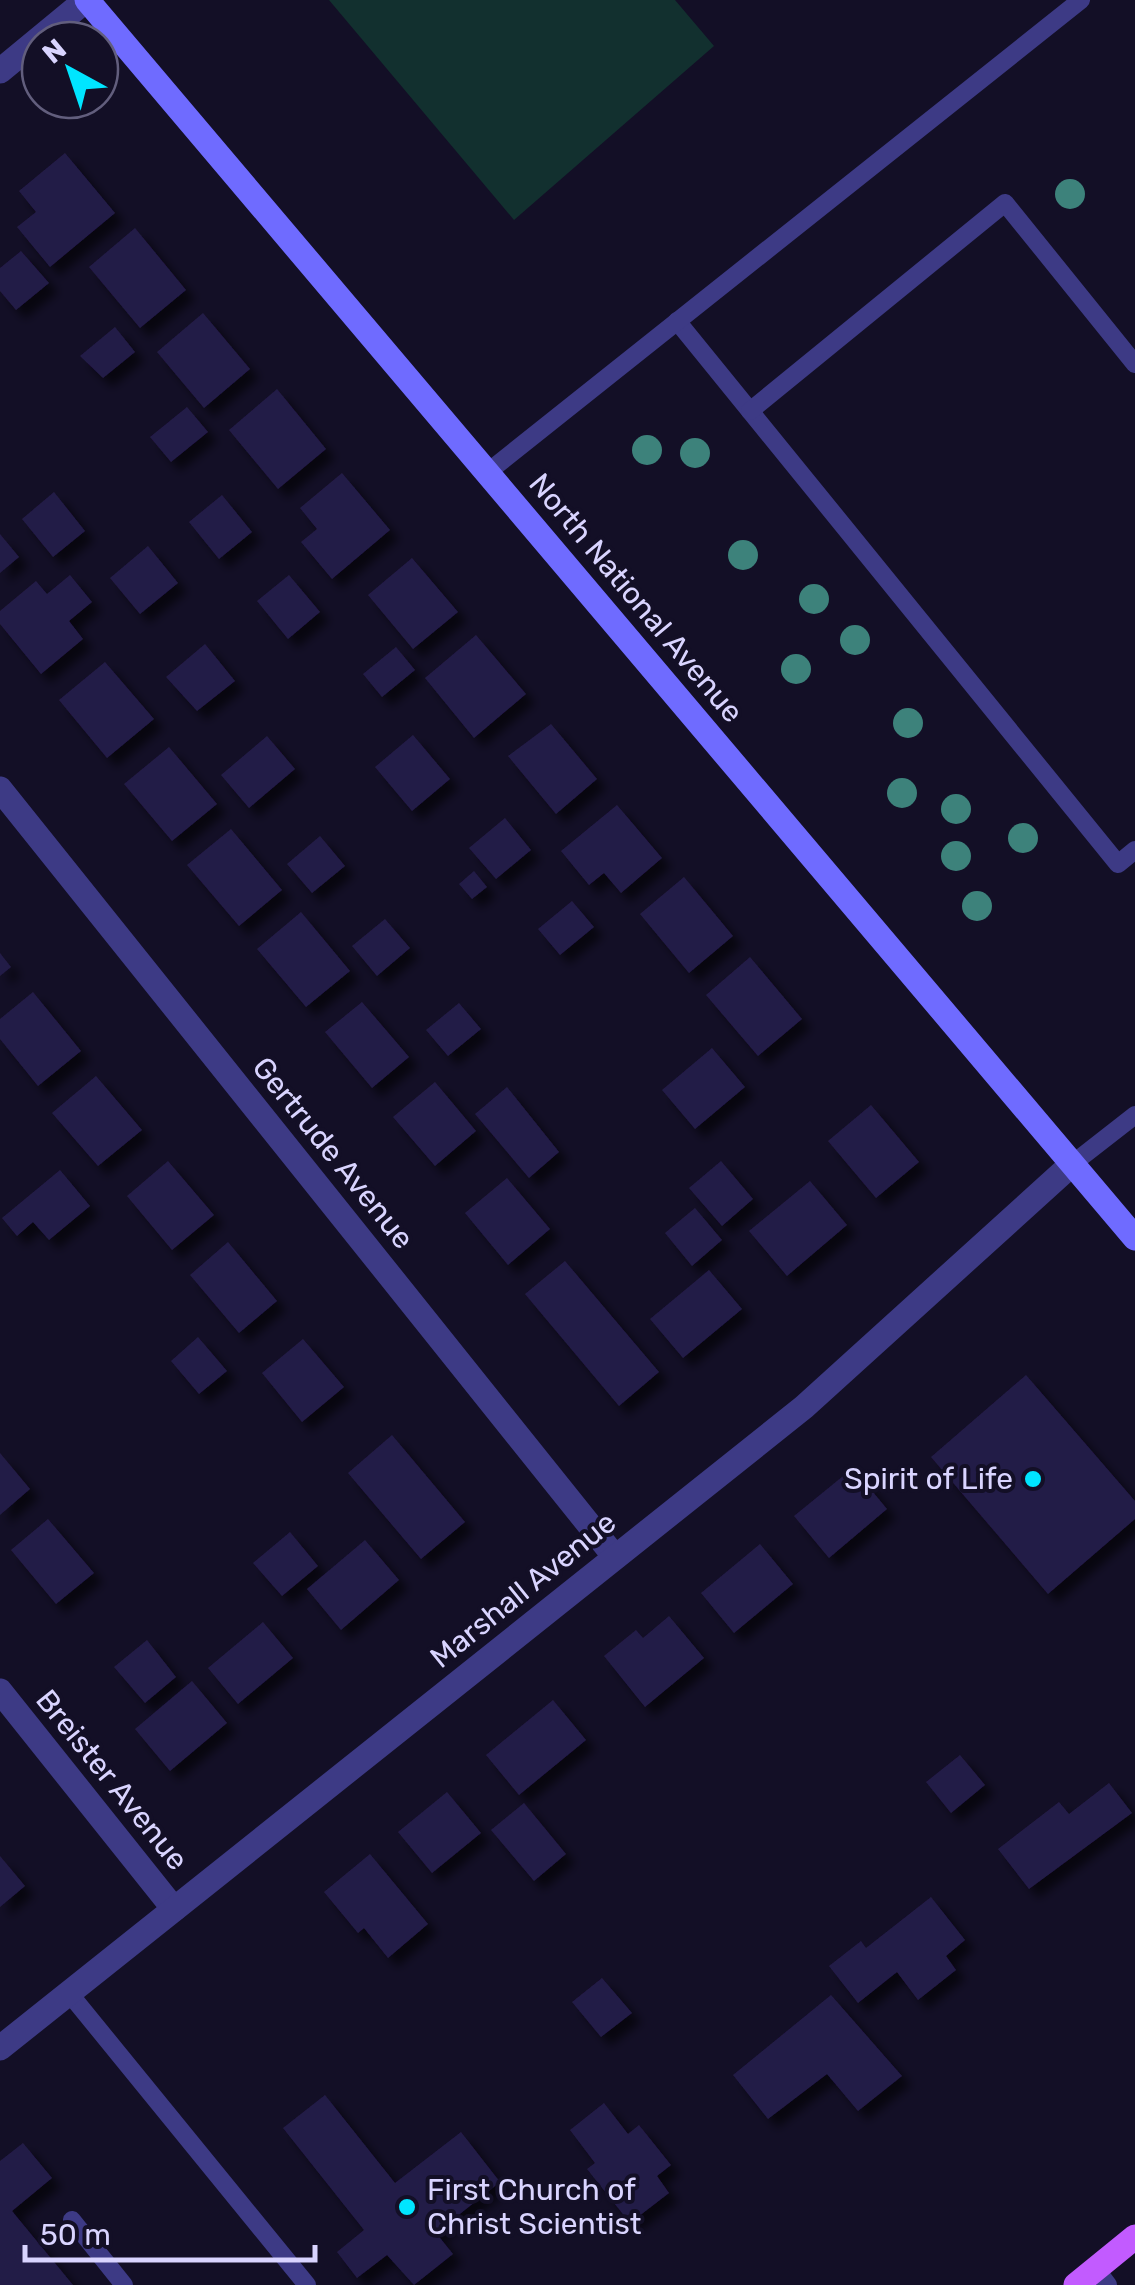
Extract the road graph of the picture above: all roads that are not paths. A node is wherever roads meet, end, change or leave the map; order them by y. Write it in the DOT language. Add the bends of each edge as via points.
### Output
graph roads {
  1 [pos="87,0"];
  2 [pos="1081,0"];
  3 [pos="0,72"];
  4 [pos="677,321"];
  5 [pos="1135,364"];
  6 [pos="750,411"];
  7 [pos="488,472"];
  8 [pos="0,789"];
  9 [pos="1135,850"];
  10 [pos="1135,1115"];
  11 [pos="1071,1165"];
  12 [pos="1135,1238"];
  13 [pos="616,1557"];
  14 [pos="0,1691"];
  15 [pos="174,1909"];
  16 [pos="69,1993"];
  17 [pos="0,2048"];
  18 [pos="72,2220"];
  19 [pos="1135,2237"];
  20 [pos="1094,2280"];
  21 [pos="124,2285"];
  22 [pos="307,2285"];
  1 -- 3 [label="street"];
  1 -- 7 [label="street, North National Avenue"];
  2 -- 4 [label="lane"];
  4 -- 6 [label="lane"];
  4 -- 7 [label="lane"];
  5 -- 6 [label="lane" via="1005,203"];
  6 -- 9 [label="lane" via="1118,864"];
  7 -- 11 [label="street, North National Avenue"];
  8 -- 13 [label="street, Gertrude Avenue"];
  10 -- 11 [label="lane"];
  11 -- 12 [label="street, North National Avenue"];
  11 -- 13 [label="street, Marshall Avenue" via="804,1407"];
  13 -- 15 [label="street, Marshall Avenue"];
  14 -- 15 [label="street, Breister Avenue"];
  15 -- 16 [label="street, Marshall Avenue"];
  16 -- 17 [label="street, Marshall Avenue"];
  16 -- 22 [label="lane"];
  18 -- 21 [label="lane"];
  19 -- 20 [label="main road"];
}
